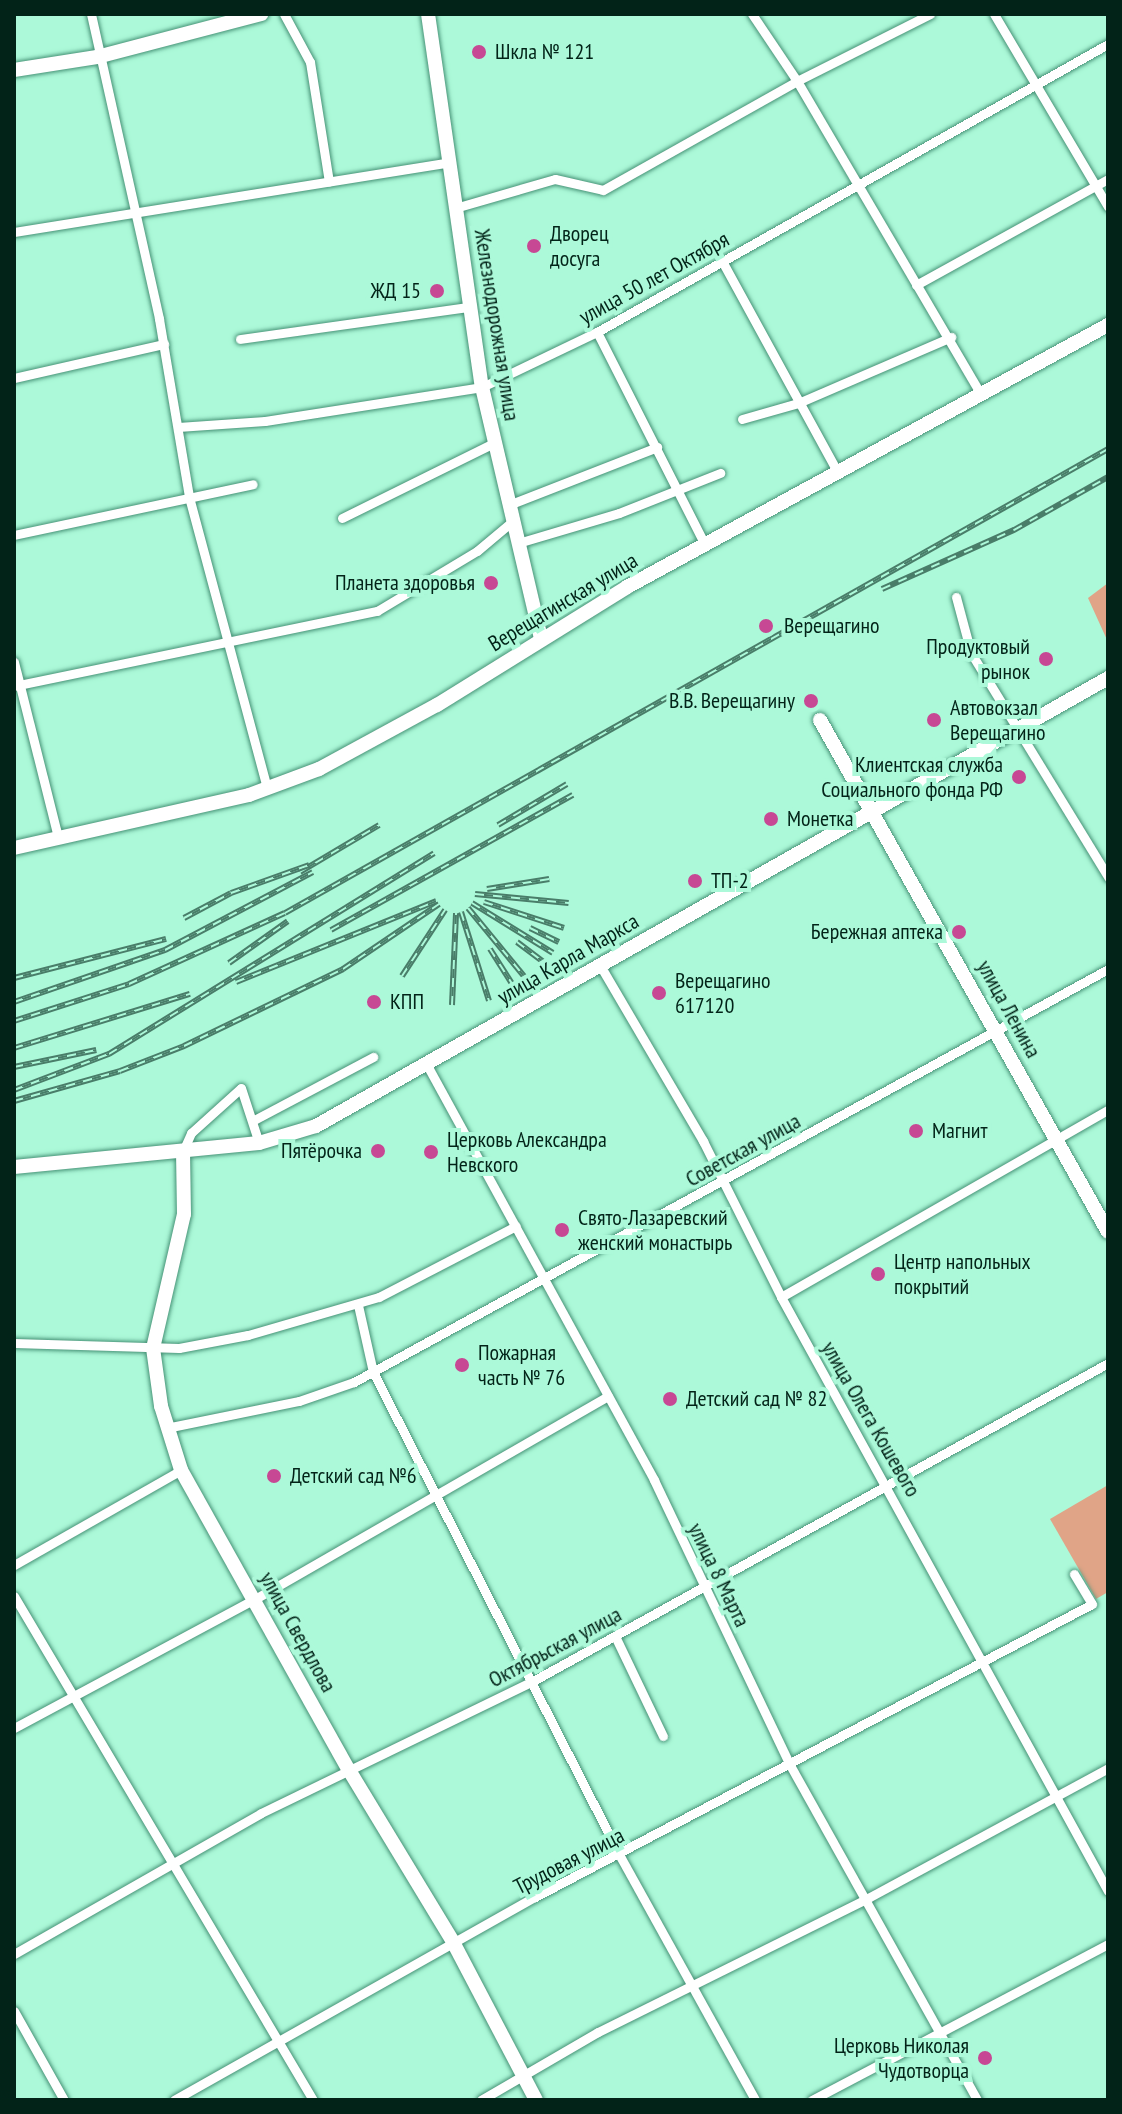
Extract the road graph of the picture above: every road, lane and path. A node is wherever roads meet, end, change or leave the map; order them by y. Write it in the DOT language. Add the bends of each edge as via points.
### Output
graph roads {
  1 [pos="91,14"];
  2 [pos="261,14"];
  3 [pos="284,14"];
  4 [pos="428,14"];
  5 [pos="752,14"];
  6 [pos="930,14"];
  7 [pos="994,14"];
  8 [pos="1108,44"];
  9 [pos="97,57"];
  10 [pos="14,70"];
  11 [pos="797,81"];
  12 [pos="1039,85"];
  13 [pos="447,163"];
  14 [pos="1108,179"];
  15 [pos="329,182"];
  16 [pos="853,183"];
  17 [pos="1096,186"];
  18 [pos="1108,207"];
  19 [pos="455,208"];
  20 [pos="136,213"];
  21 [pos="14,232"];
  22 [pos="722,261"];
  23 [pos="916,285"];
  24 [pos="469,307"];
  25 [pos="1108,325"];
  26 [pos="597,332"];
  27 [pos="951,337"];
  28 [pos="240,339"];
  29 [pos="164,344"];
  30 [pos="14,378"];
  31 [pos="482,387"];
  32 [pos="981,395"];
  33 [pos="798,403"];
  34 [pos="742,419"];
  35 [pos="178,427"];
  36 [pos="494,443"];
  37 [pos="657,447"];
  38 [pos="720,473"];
  39 [pos="838,473"];
  40 [pos="253,484"];
  41 [pos="677,492"];
  42 [pos="189,497"];
  43 [pos="511,504"];
  44 [pos="342,518"];
  45 [pos="515,519"];
  46 [pos="14,535"];
  47 [pos="518,543"];
  48 [pos="705,545"];
  49 [pos="956,597"];
  50 [pos="541,639"];
  51 [pos="226,644"];
  52 [pos="14,662"];
  53 [pos="1108,678"];
  54 [pos="17,686"];
  55 [pos="820,720"];
  56 [pos="1015,729"];
  57 [pos="267,789"];
  58 [pos="868,810"];
  59 [pos="58,837"];
  60 [pos="14,848"];
  61 [pos="1108,877"];
  62 [pos="601,967"];
  63 [pos="1108,969"];
  64 [pos="997,1031"];
  65 [pos="373,1057"];
  66 [pos="427,1065"];
  67 [pos="1108,1110"];
  68 [pos="254,1120"];
  69 [pos="1056,1141"];
  70 [pos="259,1143"];
  71 [pos="183,1151"];
  72 [pos="14,1167"];
  73 [pos="722,1182"];
  74 [pos="516,1226"];
  75 [pos="1108,1232"];
  76 [pos="545,1280"];
  77 [pos="781,1297"];
  78 [pos="358,1305"];
  79 [pos="14,1343"];
  80 [pos="153,1348"];
  81 [pos="1108,1363"];
  82 [pos="373,1372"];
  83 [pos="608,1396"];
  84 [pos="166,1428"];
  85 [pos="181,1470"];
  86 [pos="887,1483"];
  87 [pos="438,1492"];
  88 [pos="14,1565"];
  89 [pos="1074,1574"];
  90 [pos="704,1587"];
  91 [pos="14,1596"];
  92 [pos="255,1599"];
  93 [pos="615,1636"];
  94 [pos="985,1661"];
  95 [pos="533,1681"];
  96 [pos="71,1694"];
  97 [pos="14,1728"];
  98 [pos="663,1736"];
  99 [pos="790,1765"];
  100 [pos="1108,1768"];
  101 [pos="349,1770"];
  102 [pos="1056,1796"];
  103 [pos="620,1856"];
  104 [pos="173,1862"];
  105 [pos="1108,1891"];
  106 [pos="868,1898"];
  107 [pos="453,1942"];
  108 [pos="1108,1944"];
  109 [pos="14,1954"];
  110 [pos="692,1983"];
  111 [pos="14,2011"];
  112 [pos="941,2033"];
  113 [pos="282,2041"];
  114 [pos="523,2074"];
  115 [pos="64,2100"];
  116 [pos="174,2100"];
  117 [pos="313,2100"];
  118 [pos="481,2100"];
  119 [pos="536,2100"];
  120 [pos="755,2100"];
  121 [pos="812,2100"];
  122 [pos="977,2100"];
  1 -- 9 [label="street"];
  2 -- 9 [label="street"];
  3 -- 15 [label="street" via="310,62"];
  4 -- 13 [label="street, Железнодорожная улица"];
  5 -- 11 [label="street"];
  6 -- 11 [label="street"];
  7 -- 12 [label="street"];
  8 -- 12 [label="street, улица 50 лет Октября"];
  9 -- 10 [label="street"];
  9 -- 20 [label="street"];
  11 -- 16 [label="street"];
  11 -- 19 [label="street" via="603,190 555,179"];
  12 -- 16 [label="street, улица 50 лет Октября"];
  12 -- 17 [label="street"];
  13 -- 15 [label="street"];
  13 -- 19 [label="street, Железнодорожная улица"];
  14 -- 17 [label="street"];
  15 -- 20 [label="street"];
  16 -- 22 [label="street, улица 50 лет Октября"];
  16 -- 23 [label="street"];
  17 -- 18 [label="street"];
  17 -- 23 [label="street"];
  19 -- 24 [label="street, Железнодорожная улица"];
  20 -- 21 [label="street"];
  20 -- 29 [label="street"];
  22 -- 26 [label="street, улица 50 лет Октября"];
  22 -- 33 [label="street"];
  23 -- 27 [label="street"];
  24 -- 28 [label="street"];
  24 -- 31 [label="street, Железнодорожная улица"];
  25 -- 32 [label="street, Верещагинская улица"];
  26 -- 31 [label="street, улица 50 лет Октября"];
  26 -- 37 [label="street"];
  27 -- 32 [label="street"];
  27 -- 33 [label="street"];
  29 -- 30 [label="street"];
  29 -- 35 [label="street"];
  31 -- 35 [label="street, улица 50 лет Октября" via="265,421"];
  31 -- 36 [label="street, Железнодорожная улица"];
  32 -- 39 [label="street, Верещагинская улица"];
  33 -- 34 [label="street"];
  33 -- 39 [label="street"];
  35 -- 42 [label="street"];
  36 -- 43 [label="street, Железнодорожная улица"];
  36 -- 44 [label="street"];
  37 -- 41 [label="street"];
  37 -- 43 [label="street"];
  38 -- 41 [label="street"];
  39 -- 48 [label="street, Верещагинская улица"];
  40 -- 42 [label="street"];
  41 -- 47 [label="street"];
  41 -- 48 [label="street"];
  42 -- 46 [label="street"];
  42 -- 51 [label="street"];
  43 -- 45 [label="street, Железнодорожная улица"];
  45 -- 47 [label="street, Железнодорожная улица"];
  45 -- 51 [label="street" via="477,551 377,611"];
  47 -- 50 [label="street, Железнодорожная улица"];
  48 -- 50 [label="street, Верещагинская улица"];
  49 -- 56 [label="street" via="966,644"];
  50 -- 57 [label="street, Верещагинская улица" via="401,725 319,769"];
  51 -- 54 [label="street"];
  51 -- 57 [label="street"];
  52 -- 54 [label="street"];
  53 -- 56 [label="street, улица Карла Маркса"];
  54 -- 59 [label="street"];
  55 -- 58 [label="street, улица Ленина"];
  56 -- 58 [label="street, улица Карла Маркса"];
  56 -- 61 [label="street"];
  57 -- 59 [label="street, Верещагинская улица"];
  58 -- 62 [label="street, улица Карла Маркса"];
  58 -- 64 [label="street, улица Ленина"];
  59 -- 60 [label="street, Верещагинская улица"];
  62 -- 66 [label="street, улица Карла Маркса"];
  62 -- 73 [label="street, улица Олега Кошевого"];
  63 -- 64 [label="street, Советская улица"];
  64 -- 69 [label="street, улица Ленина"];
  64 -- 73 [label="street, Советская улица"];
  65 -- 68 [label="street"];
  66 -- 70 [label="street, улица Карла Маркса" via="316,1126"];
  66 -- 74 [label="street, улица 8 Марта"];
  67 -- 69 [label="street"];
  68 -- 70 [label="street"];
  68 -- 71 [label="street" via="241,1088 191,1133"];
  69 -- 75 [label="street, улица Ленина"];
  69 -- 77 [label="street"];
  70 -- 71 [label="street, улица Карла Маркса"];
  71 -- 72 [label="street, улица Карла Маркса"];
  71 -- 80 [label="street, улица Свердлова" via="184,1214"];
  73 -- 76 [label="street, Советская улица"];
  73 -- 77 [label="street, улица Олега Кошевого"];
  74 -- 76 [label="street, улица 8 Марта"];
  74 -- 78 [label="street"];
  76 -- 82 [label="street, Советская улица"];
  76 -- 83 [label="street, улица 8 Марта"];
  77 -- 86 [label="street, улица Олега Кошевого"];
  78 -- 80 [label="street" via="211,1343"];
  78 -- 82 [label="street"];
  79 -- 80 [label="street"];
  80 -- 84 [label="street, улица Свердлова"];
  81 -- 86 [label="street, Октябрьская улица"];
  82 -- 84 [label="street, Советская улица" via="299,1401"];
  82 -- 87 [label="street"];
  83 -- 87 [label="street"];
  83 -- 90 [label="street, улица 8 Марта"];
  84 -- 85 [label="street, улица Свердлова"];
  85 -- 88 [label="street"];
  85 -- 92 [label="street, улица Свердлова"];
  86 -- 90 [label="street, Октябрьская улица"];
  86 -- 94 [label="street, улица Олега Кошевого"];
  87 -- 92 [label="street"];
  87 -- 95 [label="street"];
  89 -- 94 [label="street, Трудовая улица" via="1092,1604"];
  90 -- 93 [label="street, Октябрьская улица"];
  90 -- 99 [label="street, улица 8 Марта"];
  91 -- 96 [label="street"];
  92 -- 96 [label="street"];
  92 -- 101 [label="street, улица Свердлова"];
  93 -- 95 [label="street, Октябрьская улица"];
  93 -- 98 [label="street"];
  94 -- 99 [label="street, Трудовая улица"];
  94 -- 102 [label="street, улица Олега Кошевого"];
  95 -- 101 [label="street, Октябрьская улица"];
  95 -- 103 [label="street"];
  96 -- 97 [label="street"];
  96 -- 104 [label="street"];
  99 -- 103 [label="street, Трудовая улица"];
  99 -- 106 [label="street, улица 8 Марта"];
  100 -- 102 [label="street"];
  101 -- 104 [label="street, Октябрьская улица"];
  101 -- 107 [label="street, улица Свердлова"];
  102 -- 105 [label="street, улица Олега Кошевого"];
  102 -- 106 [label="street"];
  103 -- 107 [label="street, Трудовая улица"];
  103 -- 110 [label="street"];
  104 -- 109 [label="street, Октябрьская улица"];
  104 -- 113 [label="street"];
  106 -- 110 [label="street"];
  106 -- 112 [label="street, улица 8 Марта"];
  107 -- 113 [label="street, Трудовая улица"];
  107 -- 114 [label="street, улица Свердлова"];
  108 -- 112 [label="street"];
  110 -- 114 [label="street"];
  110 -- 120 [label="street"];
  111 -- 115 [label="street"];
  112 -- 121 [label="street"];
  112 -- 122 [label="street, улица 8 Марта"];
  113 -- 116 [label="street, Трудовая улица"];
  113 -- 117 [label="street"];
  114 -- 118 [label="street"];
  114 -- 119 [label="street, улица Свердлова"];
}
